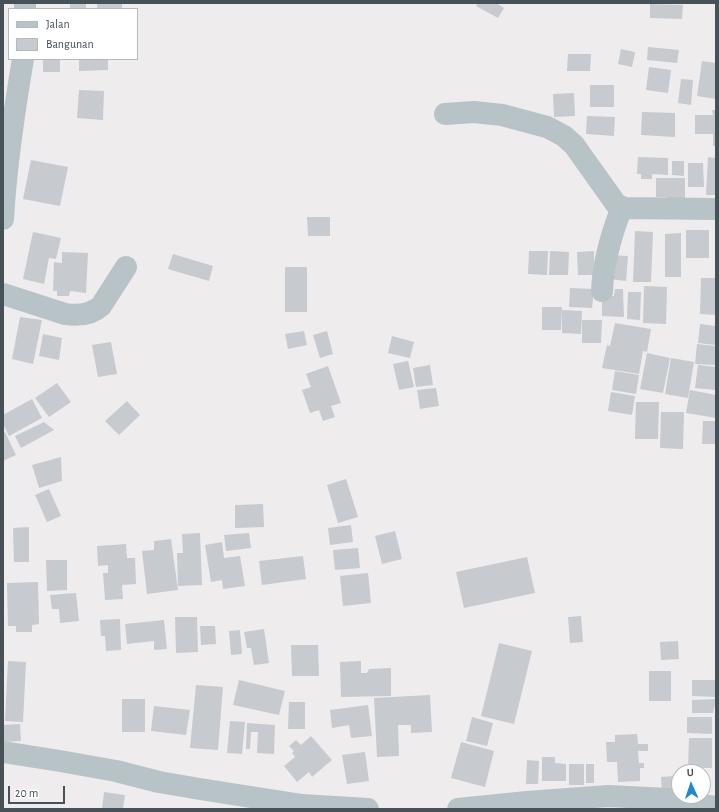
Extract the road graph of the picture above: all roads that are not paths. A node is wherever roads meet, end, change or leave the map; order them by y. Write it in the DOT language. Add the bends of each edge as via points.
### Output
graph roads {
  1 [pos="23,60"];
  2 [pos="444,114"];
  3 [pos="622,207"];
  4 [pos="716,209"];
  5 [pos="3,219"];
  6 [pos="126,267"];
  7 [pos="602,291"];
  8 [pos="3,294"];
  9 [pos="3,752"];
  10 [pos="716,807"];
  11 [pos="368,809"];
  12 [pos="458,809"];
  1 -- 5 [label="street" via="10,144"];
  2 -- 3 [label="street" via="474,112 502,115 546,127 564,136 574,145 616,204"];
  3 -- 4 [label="street"];
  3 -- 7 [label="street" via="606,255"];
  6 -- 8 [label="street" via="101,306 89,313 74,316"];
  9 -- 11 [label="street" via="60,760 159,782 302,805"];
  10 -- 12 [label="street" via="669,799 608,796"];
}
